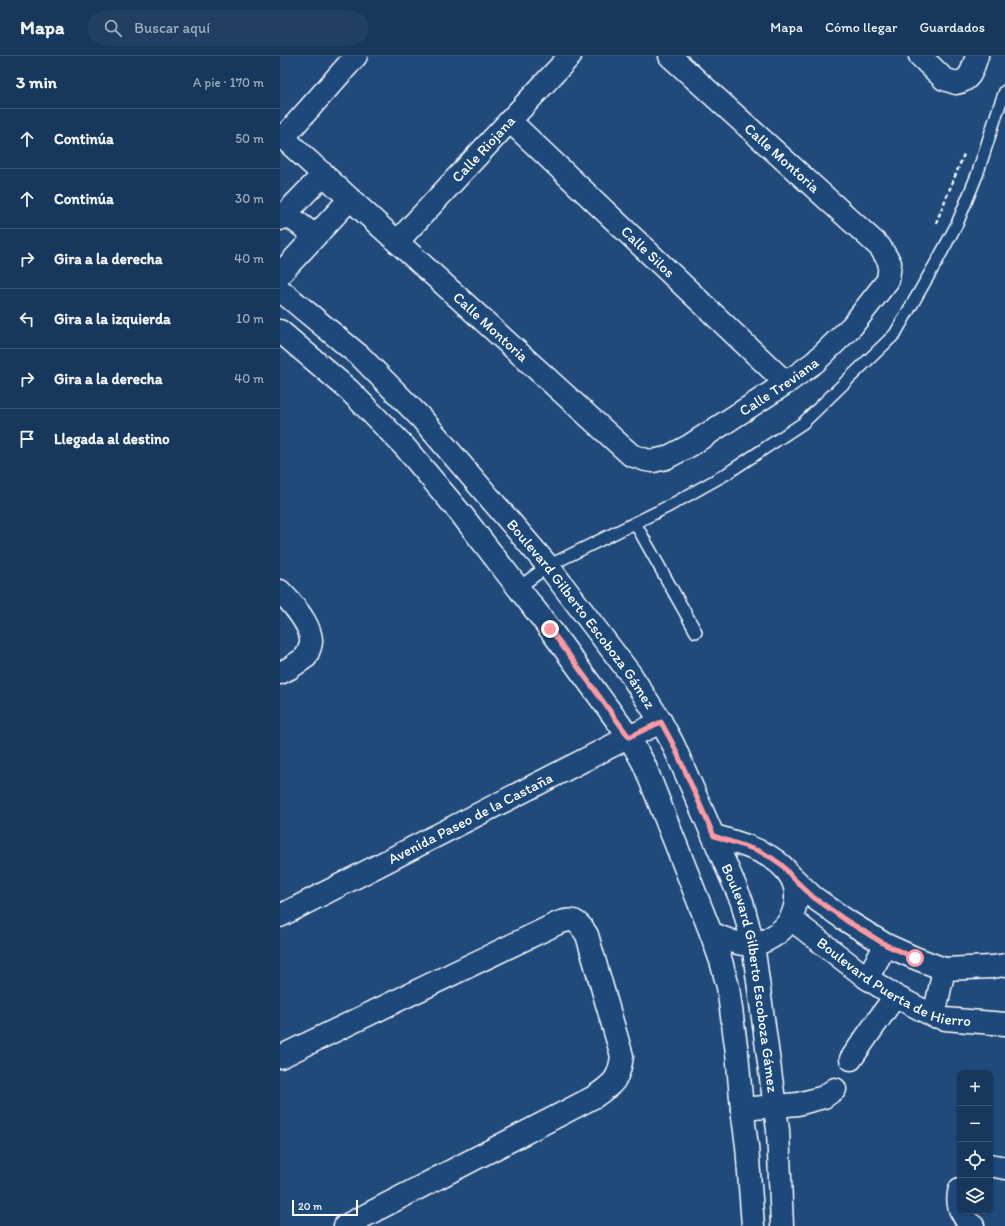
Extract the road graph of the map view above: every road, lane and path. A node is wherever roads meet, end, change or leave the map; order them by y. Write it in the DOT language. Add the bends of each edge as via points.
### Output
graph roads {
  1 [pos="356,56"];
  2 [pos="570,56"];
  3 [pos="670,56"];
  4 [pos="920,56"];
  5 [pos="977,56"];
  6 [pos="1005,91"];
  7 [pos="510,121"];
  8 [pos="281,136"];
  9 [pos="324,174"];
  10 [pos="350,199"];
  11 [pos="283,216"];
  12 [pos="315,236"];
  13 [pos="397,242"];
  14 [pos="890,263"];
  15 [pos="280,274"];
  16 [pos="280,290"];
  17 [pos="280,331"];
  18 [pos="786,383"];
  19 [pos="631,455"];
  20 [pos="635,523"];
  21 [pos="548,566"];
  22 [pos="518,588"];
  23 [pos="280,591"];
  24 [pos="696,632"];
  25 [pos="280,673"];
  26 [pos="661,722"];
  27 [pos="629,737"];
  28 [pos="714,836"];
  29 [pos="792,877"];
  30 [pos="280,916"];
  31 [pos="791,919"];
  32 [pos="711,933"];
  33 [pos="753,944"];
  34 [pos="886,945"];
  35 [pos="1005,965"];
  36 [pos="944,969"];
  37 [pos="868,978"];
  38 [pos="895,996"];
  39 [pos="934,1016"];
  40 [pos="1005,1024"];
  41 [pos="280,1057"];
  42 [pos="851,1059"];
  43 [pos="835,1090"];
  44 [pos="774,1106"];
  45 [pos="742,1109"];
  46 [pos="993,1166"];
  47 [pos="1005,1168"];
  48 [pos="962,1214"];
  49 [pos="345,1226"];
  50 [pos="753,1226"];
  51 [pos="782,1226"];
  52 [pos="973,1226"];
  1 -- 8 [label="street"];
  2 -- 7 [label="street, Calle Riojana"];
  3 -- 14 [label="street, Calle Montoria" via="880,247"];
  4 -- 5 [label="street" via="944,79 956,83 970,76"];
  6 -- 20 [label="lane" via="977,175 957,224 895,334 803,423 726,474"];
  7 -- 13 [label="street, Calle Riojana"];
  7 -- 18 [label="street, Calle Silos"];
  8 -- 9 [label="street, Calle Montoria"];
  9 -- 10 [label="street, Calle Montoria"];
  9 -- 11 [label="street"];
  10 -- 12 [label="street"];
  10 -- 13 [label="street, Calle Montoria"];
  11 -- 12 [label="street"];
  12 -- 15 [label="street"];
  13 -- 19 [label="street, Calle Montoria"];
  14 -- 18 [label="street, Calle Treviana" via="888,280 852,326 815,362"];
  16 -- 21 [label="street, Boulevard Gilberto Escoboza Gámez" via="361,357 422,419"];
  17 -- 22 [label="street, Boulevard Gilberto Escoboza Gámez" via="349,390 404,446 462,515"];
  18 -- 19 [label="street, Calle Treviana" via="689,446 666,458 653,461"];
  20 -- 21 [label="lane"];
  20 -- 24 [label="lane"];
  21 -- 22 [label="lane"];
  21 -- 26 [label="street, Boulevard Gilberto Escoboza Gámez" via="631,675"];
  22 -- 27 [label="street, Boulevard Gilberto Escoboza Gámez"];
  23 -- 25 [label="street" via="303,619 311,642 306,657"];
  26 -- 27 [label="street, Avenida Paseo de la Castaña"];
  26 -- 28 [label="street, Boulevard Gilberto Escoboza Gámez"];
  27 -- 30 [label="street, Avenida Paseo de la Castaña"];
  27 -- 32 [label="street, Boulevard Gilberto Escoboza Gámez" via="644,764"];
  28 -- 29 [label="street, Boulevard Puerta de Hierro" via="759,851 782,865"];
  28 -- 33 [label="street, Boulevard Gilberto Escoboza Gámez" via="742,902"];
  29 -- 31 [label="street" via="797,895"];
  29 -- 34 [label="street, Boulevard Puerta de Hierro" via="813,897"];
  31 -- 33 [label="street" via="780,932"];
  31 -- 37 [label="street, Boulevard Puerta de Hierro"];
  32 -- 33 [label="street" via="737,942"];
  32 -- 45 [label="street, Boulevard Gilberto Escoboza Gámez" via="728,987"];
  33 -- 44 [label="street, Boulevard Gilberto Escoboza Gámez"];
  34 -- 36 [label="street, Boulevard Puerta de Hierro"];
  34 -- 37 [label="street"];
  35 -- 36 [label="street, Boulevard Puerta de Hierro"];
  36 -- 39 [label="street"];
  37 -- 38 [label="street, Boulevard Puerta de Hierro"];
  38 -- 39 [label="street, Boulevard Puerta de Hierro"];
  38 -- 42 [label="street"];
  39 -- 40 [label="street, Boulevard Puerta de Hierro"];
  41 -- 49 [label="street" via="566,920 575,921 588,935 622,1056 616,1078 610,1086 594,1097"];
  43 -- 44 [label="street" via="814,1100"];
  44 -- 45 [label="street"];
  44 -- 51 [label="street, Boulevard Gilberto Escoboza Gámez" via="778,1130"];
  45 -- 50 [label="street, Boulevard Gilberto Escoboza Gámez"];
  46 -- 47 [label="street"];
  48 -- 52 [label="street"];
}
